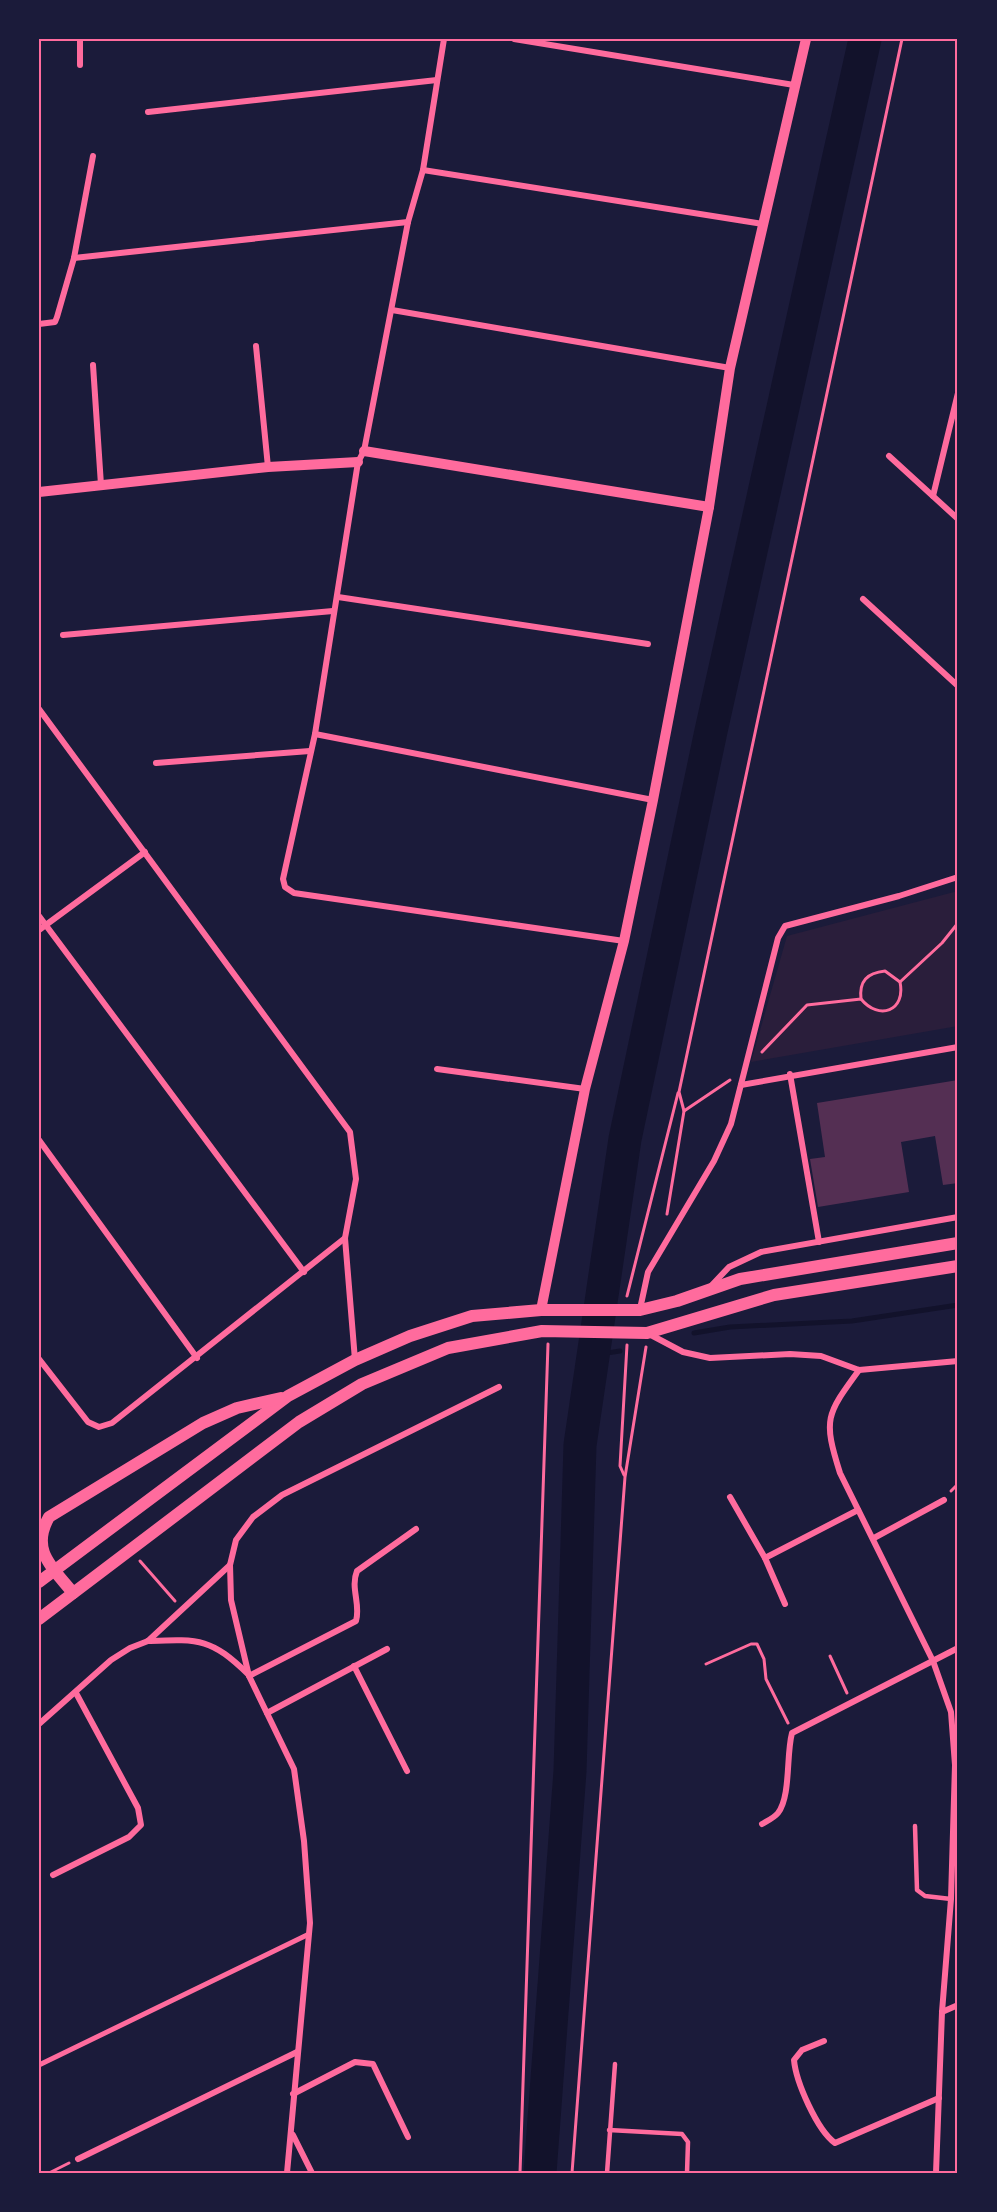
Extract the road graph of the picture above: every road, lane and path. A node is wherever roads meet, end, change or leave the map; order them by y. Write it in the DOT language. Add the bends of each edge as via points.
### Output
graph roads {
  1 [pos="80,39"];
  2 [pos="444,39"];
  3 [pos="514,39"];
  4 [pos="806,39"];
  5 [pos="902,39"];
  6 [pos="80,65"];
  7 [pos="437,80"];
  8 [pos="794,85"];
  9 [pos="148,112"];
  10 [pos="93,156"];
  11 [pos="423,170"];
  12 [pos="408,222"];
  13 [pos="763,224"];
  14 [pos="74,258"];
  15 [pos="392,310"];
  16 [pos="39,324"];
  17 [pos="256,346"];
  18 [pos="93,365"];
  19 [pos="730,368"];
  20 [pos="958,393"];
  21 [pos="364,451"];
  22 [pos="889,456"];
  23 [pos="358,462"];
  24 [pos="268,467"];
  25 [pos="101,485"];
  26 [pos="39,492"];
  27 [pos="933,496"];
  28 [pos="709,507"];
  29 [pos="958,519"];
  30 [pos="338,597"];
  31 [pos="863,599"];
  32 [pos="333,611"];
  33 [pos="63,635"];
  34 [pos="648,644"];
  35 [pos="958,686"];
  36 [pos="39,710"];
  37 [pos="315,734"];
  38 [pos="310,751"];
  39 [pos="156,763"];
  40 [pos="654,800"];
  41 [pos="145,852"];
  42 [pos="958,877"];
  43 [pos="39,916"];
  44 [pos="958,923"];
  45 [pos="45,926"];
  46 [pos="39,930"];
  47 [pos="624,941"];
  48 [pos="900,982"];
  49 [pos="861,999"];
  50 [pos="958,1047"];
  51 [pos="437,1069"];
  52 [pos="745,1070"];
  53 [pos="790,1074"];
  54 [pos="741,1085"];
  55 [pos="585,1089"];
  56 [pos="679,1092"];
  57 [pos="39,1140"];
  58 [pos="958,1217"];
  59 [pos="345,1238"];
  60 [pos="819,1242"];
  61 [pos="958,1243"];
  62 [pos="958,1266"];
  63 [pos="304,1272"];
  64 [pos="708,1290"];
  65 [pos="542,1310"];
  66 [pos="618,1310"];
  67 [pos="640,1310"];
  68 [pos="549,1332"];
  69 [pos="627,1333"];
  70 [pos="647,1333"];
  71 [pos="197,1358"];
  72 [pos="39,1359"];
  73 [pos="355,1360"];
  74 [pos="958,1361"];
  75 [pos="859,1370"];
  76 [pos="499,1387"];
  77 [pos="288,1396"];
  78 [pos="730,1497"];
  79 [pos="944,1500"];
  80 [pos="858,1510"];
  81 [pos="416,1529"];
  82 [pos="874,1539"];
  83 [pos="129,1550"];
  84 [pos="765,1558"];
  85 [pos="230,1565"];
  86 [pos="54,1570"];
  87 [pos="39,1582"];
  88 [pos="73,1593"];
  89 [pos="785,1604"];
  90 [pos="183,1609"];
  91 [pos="39,1619"];
  92 [pos="148,1641"];
  93 [pos="958,1648"];
  94 [pos="387,1649"];
  95 [pos="830,1656"];
  96 [pos="933,1660"];
  97 [pos="706,1664"];
  98 [pos="354,1666"];
  99 [pos="249,1676"];
  100 [pos="76,1693"];
  101 [pos="851,1703"];
  102 [pos="955,1710"];
  103 [pos="267,1713"];
  104 [pos="39,1724"];
  105 [pos="792,1733"];
  106 [pos="407,1771"];
  107 [pos="762,1824"];
  108 [pos="915,1826"];
  109 [pos="53,1875"];
  110 [pos="951,1899"];
  111 [pos="307,1935"];
  112 [pos="958,2005"];
  113 [pos="942,2012"];
  114 [pos="824,2041"];
  115 [pos="297,2052"];
  116 [pos="615,2064"];
  117 [pos="39,2065"];
  118 [pos="293,2094"];
  119 [pos="939,2098"];
  120 [pos="609,2130"];
  121 [pos="292,2135"];
  122 [pos="408,2137"];
  123 [pos="78,2159"];
  124 [pos="49,2173"];
  125 [pos="287,2173"];
  126 [pos="312,2173"];
  127 [pos="520,2173"];
  128 [pos="573,2173"];
  129 [pos="607,2173"];
  130 [pos="687,2173"];
  131 [pos="936,2173"];
  1 -- 6 [label="street"];
  2 -- 7 [label="street"];
  3 -- 8 [label="street"];
  4 -- 8 [label="street"];
  5 -- 56 [label="path"];
  7 -- 9 [label="street"];
  7 -- 11 [label="street"];
  8 -- 13 [label="street"];
  10 -- 14 [label="street"];
  11 -- 12 [label="street"];
  11 -- 13 [label="street"];
  12 -- 14 [label="street"];
  12 -- 15 [label="street"];
  13 -- 19 [label="street"];
  14 -- 16 [label="street" via="55,322"];
  15 -- 19 [label="street"];
  15 -- 21 [label="street"];
  17 -- 24 [label="street"];
  18 -- 25 [label="street"];
  19 -- 28 [label="street"];
  20 -- 27 [label="street"];
  21 -- 23 [label="street"];
  21 -- 28 [label="street"];
  22 -- 27 [label="street"];
  23 -- 24 [label="street"];
  23 -- 30 [label="street"];
  24 -- 25 [label="street"];
  25 -- 26 [label="street"];
  27 -- 29 [label="street"];
  28 -- 40 [label="street"];
  30 -- 32 [label="street"];
  30 -- 34 [label="street"];
  31 -- 35 [label="street"];
  32 -- 33 [label="street"];
  32 -- 37 [label="street"];
  36 -- 41 [label="street"];
  37 -- 38 [label="street"];
  37 -- 40 [label="street"];
  38 -- 39 [label="street"];
  38 -- 47 [label="street" via="283,879 285,887 294,893"];
  40 -- 47 [label="street"];
  41 -- 45 [label="street"];
  41 -- 59 [label="street" via="350,1132 356,1179"];
  42 -- 52 [label="street" via="785,926 778,938"];
  43 -- 45 [label="street"];
  44 -- 48 [label="path"];
  45 -- 46 [label="street"];
  45 -- 63 [label="street"];
  47 -- 55 [label="street"];
  48 -- 49 [label="path" via="885,971 873,972 860,988"];
  48 -- 49 [label="path" via="902,991 892,1009 879,1012"];
  49 -- 52 [label="path" via="807,1005"];
  50 -- 53 [label="street"];
  51 -- 55 [label="street"];
  52 -- 54 [label="street"];
  52 -- 56 [label="path" via="684,1111"];
  53 -- 54 [label="street"];
  53 -- 60 [label="street"];
  54 -- 67 [label="street" via="731,1125 714,1161 648,1272"];
  55 -- 65 [label="street"];
  56 -- 66 [label="path"];
  57 -- 71 [label="street"];
  58 -- 60 [label="street"];
  59 -- 63 [label="street"];
  59 -- 73 [label="street"];
  60 -- 64 [label="street" via="741,1259"];
  61 -- 64 [label="main road" via="740,1279"];
  62 -- 70 [label="main road" via="774,1295"];
  63 -- 71 [label="street"];
  64 -- 67 [label="main road"];
  65 -- 66 [label="main road"];
  65 -- 73 [label="main road" via="472,1316 410,1336"];
  66 -- 67 [label="main road"];
  68 -- 69 [label="main road"];
  68 -- 83 [label="main road" via="448,1348 363,1384 299,1422"];
  68 -- 127 [label="path"];
  69 -- 70 [label="main road"];
  69 -- 128 [label="path" via="620,1466 625,1477"];
  70 -- 75 [label="street" via="683,1352 710,1358 821,1356"];
  71 -- 72 [label="street" via="112,1423 99,1427 88,1422"];
  73 -- 77 [label="main road"];
  74 -- 75 [label="street"];
  75 -- 80 [label="street" via="832,1407 828,1427 840,1473"];
  76 -- 85 [label="street" via="282,1495 253,1517 236,1540"];
  77 -- 86 [label="main road"];
  77 -- 86 [label="main road" via="237,1408 203,1423 50,1517 41,1531 41,1551"];
  78 -- 84 [label="street"];
  79 -- 82 [label="street"];
  80 -- 82 [label="street"];
  80 -- 84 [label="street"];
  81 -- 99 [label="street" via="357,1571 353,1580 356,1621"];
  82 -- 96 [label="street"];
  83 -- 88 [label="main road"];
  83 -- 90 [label="path"];
  84 -- 89 [label="street"];
  85 -- 90 [label="street"];
  85 -- 99 [label="street" via="231,1600"];
  86 -- 87 [label="main road"];
  86 -- 88 [label="main road"];
  88 -- 91 [label="main road"];
  90 -- 92 [label="street"];
  92 -- 99 [label="street" via="193,1640 211,1644"];
  92 -- 100 [label="street" via="111,1660"];
  93 -- 96 [label="street"];
  94 -- 98 [label="street"];
  95 -- 101 [label="path"];
  96 -- 101 [label="street"];
  96 -- 102 [label="street"];
  97 -- 105 [label="path" via="758,1644 765,1659 766,1679"];
  98 -- 103 [label="street"];
  98 -- 106 [label="street"];
  99 -- 103 [label="street"];
  100 -- 104 [label="street"];
  100 -- 109 [label="street" via="138,1808 141,1825 129,1837"];
  101 -- 105 [label="street"];
  102 -- 110 [label="street"];
  103 -- 111 [label="street" via="294,1769 304,1841 310,1923"];
  105 -- 107 [label="street" via="784,1800 777,1815"];
  108 -- 110 [label="lane" via="917,1890 925,1896"];
  110 -- 113 [label="street"];
  111 -- 115 [label="street"];
  111 -- 117 [label="street"];
  112 -- 113 [label="street"];
  113 -- 119 [label="street"];
  114 -- 119 [label="street" via="802,2050 794,2067 825,2136 835,2143"];
  115 -- 118 [label="street"];
  115 -- 123 [label="street"];
  116 -- 120 [label="lane"];
  118 -- 121 [label="street"];
  118 -- 122 [label="street" via="355,2062 373,2064"];
  119 -- 131 [label="street"];
  120 -- 129 [label="lane"];
  120 -- 130 [label="lane" via="682,2134 688,2142"];
  121 -- 125 [label="street"];
  121 -- 126 [label="street"];
  123 -- 124 [label="path"];
}
